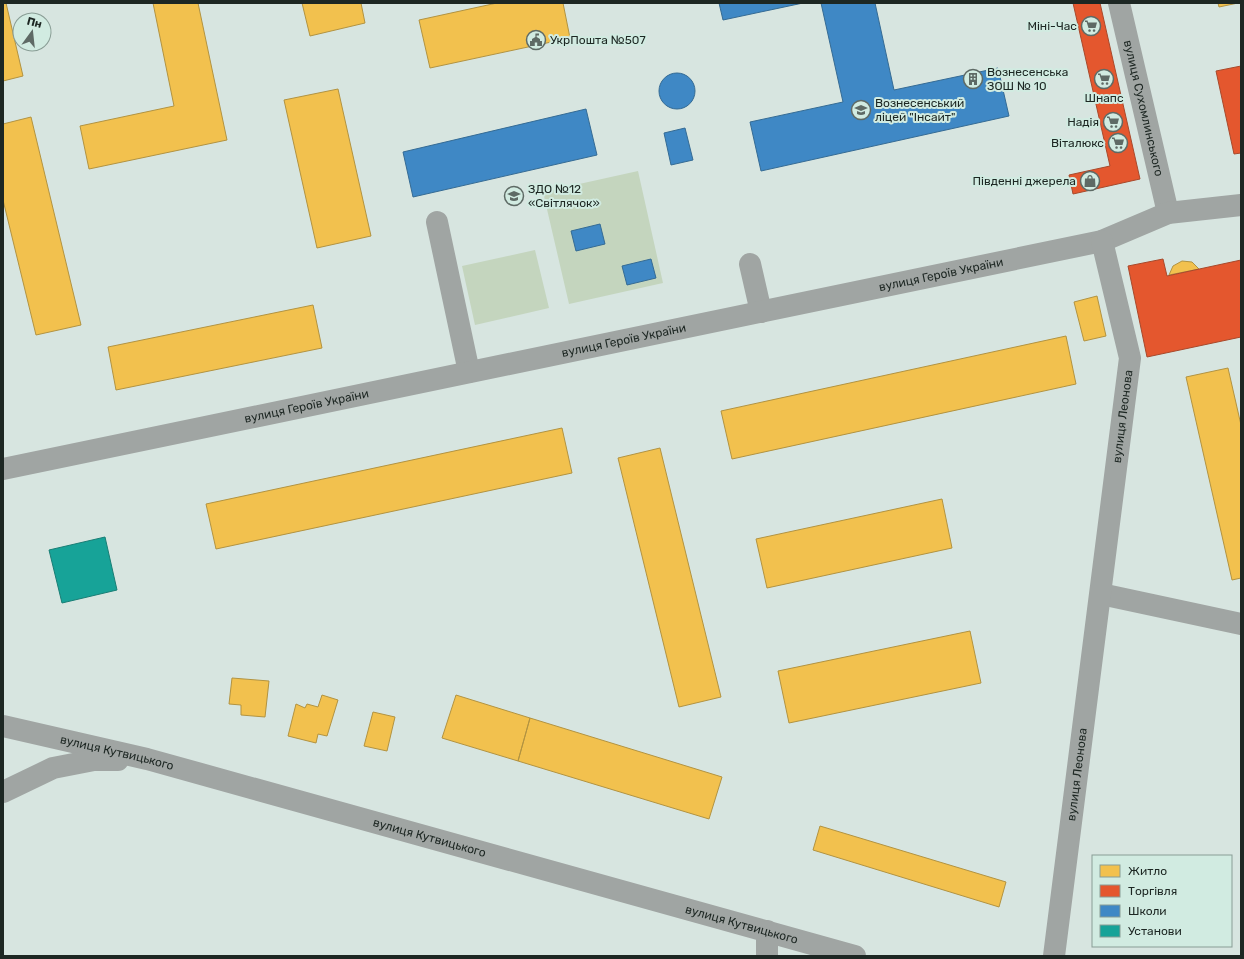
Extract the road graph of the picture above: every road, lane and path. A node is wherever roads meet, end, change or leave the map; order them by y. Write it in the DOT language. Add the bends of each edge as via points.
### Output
graph roads {
  1 [pos="1119,3"];
  2 [pos="1241,205"];
  3 [pos="1168,213"];
  4 [pos="437,222"];
  5 [pos="1102,241"];
  6 [pos="750,264"];
  7 [pos="761,312"];
  8 [pos="469,372"];
  9 [pos="3,470"];
  10 [pos="1101,594"];
  11 [pos="1241,624"];
  12 [pos="3,726"];
  13 [pos="147,759"];
  14 [pos="3,792"];
  15 [pos="767,931"];
  16 [pos="767,956"];
  17 [pos="855,956"];
  18 [pos="1054,956"];
  1 -- 3 [label="street, вулиця Сухомлинського"];
  2 -- 3 [label="street, вулиця Героїв України"];
  3 -- 5 [label="street, вулиця Героїв України"];
  4 -- 8 [label="street"];
  5 -- 7 [label="street, вулиця Героїв України"];
  5 -- 10 [label="street, вулиця Леонова" via="1130,358"];
  6 -- 7 [label="street"];
  7 -- 8 [label="street, вулиця Героїв України"];
  8 -- 9 [label="street, вулиця Героїв України"];
  10 -- 11 [label="street"];
  10 -- 18 [label="street, вулиця Леонова"];
  12 -- 13 [label="street, вулиця Кутвицького"];
  13 -- 14 [label="street" via="94,760 53,768"];
  13 -- 15 [label="street, вулиця Кутвицького"];
  15 -- 16 [label="street"];
  15 -- 17 [label="street, вулиця Кутвицького"];
}
